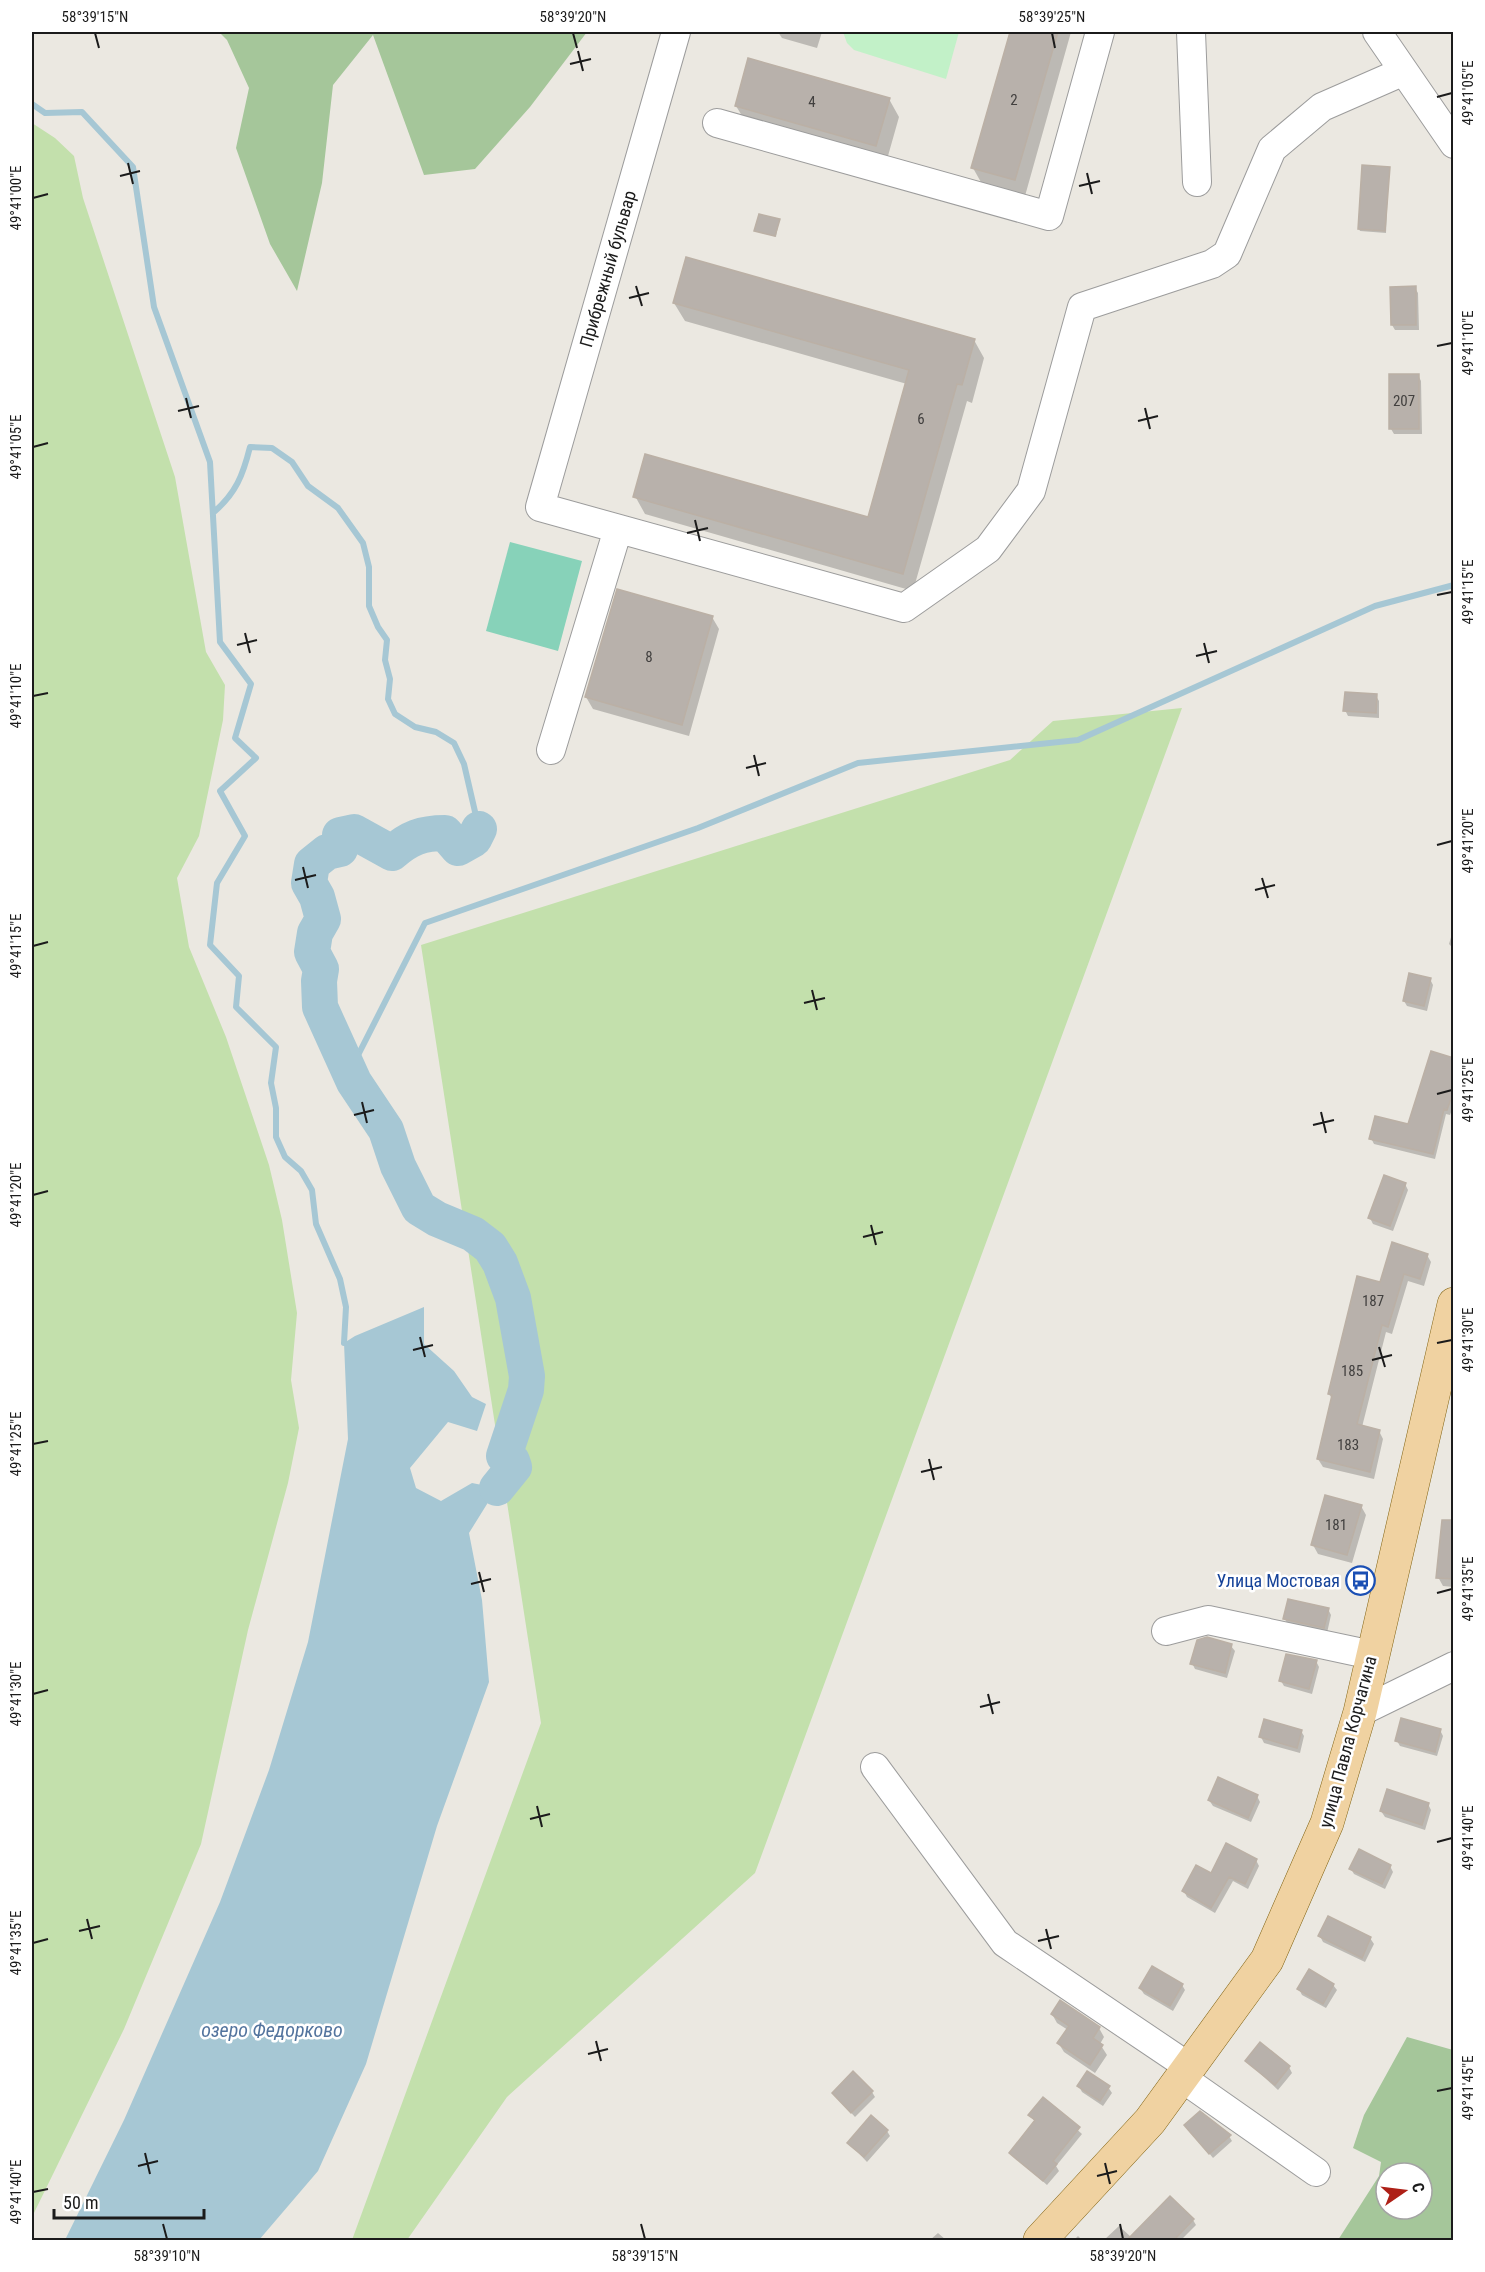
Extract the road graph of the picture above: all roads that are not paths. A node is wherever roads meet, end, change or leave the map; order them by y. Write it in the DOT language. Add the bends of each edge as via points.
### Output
graph roads {
  1 [pos="676,32"];
  2 [pos="1100,32"];
  3 [pos="1191,32"];
  4 [pos="1377,32"];
  5 [pos="1402,72"];
  6 [pos="717,123"];
  7 [pos="1454,144"];
  8 [pos="1197,182"];
  9 [pos="618,529"];
  10 [pos="551,750"];
  11 [pos="1454,1304"];
  12 [pos="1166,1630"];
  13 [pos="1372,1655"];
  14 [pos="1454,1666"];
  15 [pos="1360,1712"];
  16 [pos="875,1767"];
  17 [pos="1186,2072"];
  18 [pos="1316,2172"];
  19 [pos="1040,2241"];
  1 -- 9 [label="street, Прибрежный бульвар" via="540,507"];
  2 -- 6 [label="street" via="1050,216"];
  3 -- 8 [label="street"];
  4 -- 5 [label="street"];
  5 -- 7 [label="street"];
  5 -- 9 [label="street" via="1322,107 1272,149 1227,254 1212,264 1082,307 1031,491 988,549 904,608"];
  9 -- 10 [label="street"];
  11 -- 13 [label="main road, улица Павла Корчагина"];
  12 -- 13 [label="street" via="1208,1620"];
  13 -- 15 [label="main road, улица Павла Корчагина"];
  14 -- 15 [label="street"];
  15 -- 17 [label="main road, улица Павла Корчагина" via="1327,1823 1267,1960"];
  16 -- 17 [label="street" via="1005,1943"];
  17 -- 18 [label="street"];
  17 -- 19 [label="main road, улица Павла Корчагина" via="1150,2121"];
}
